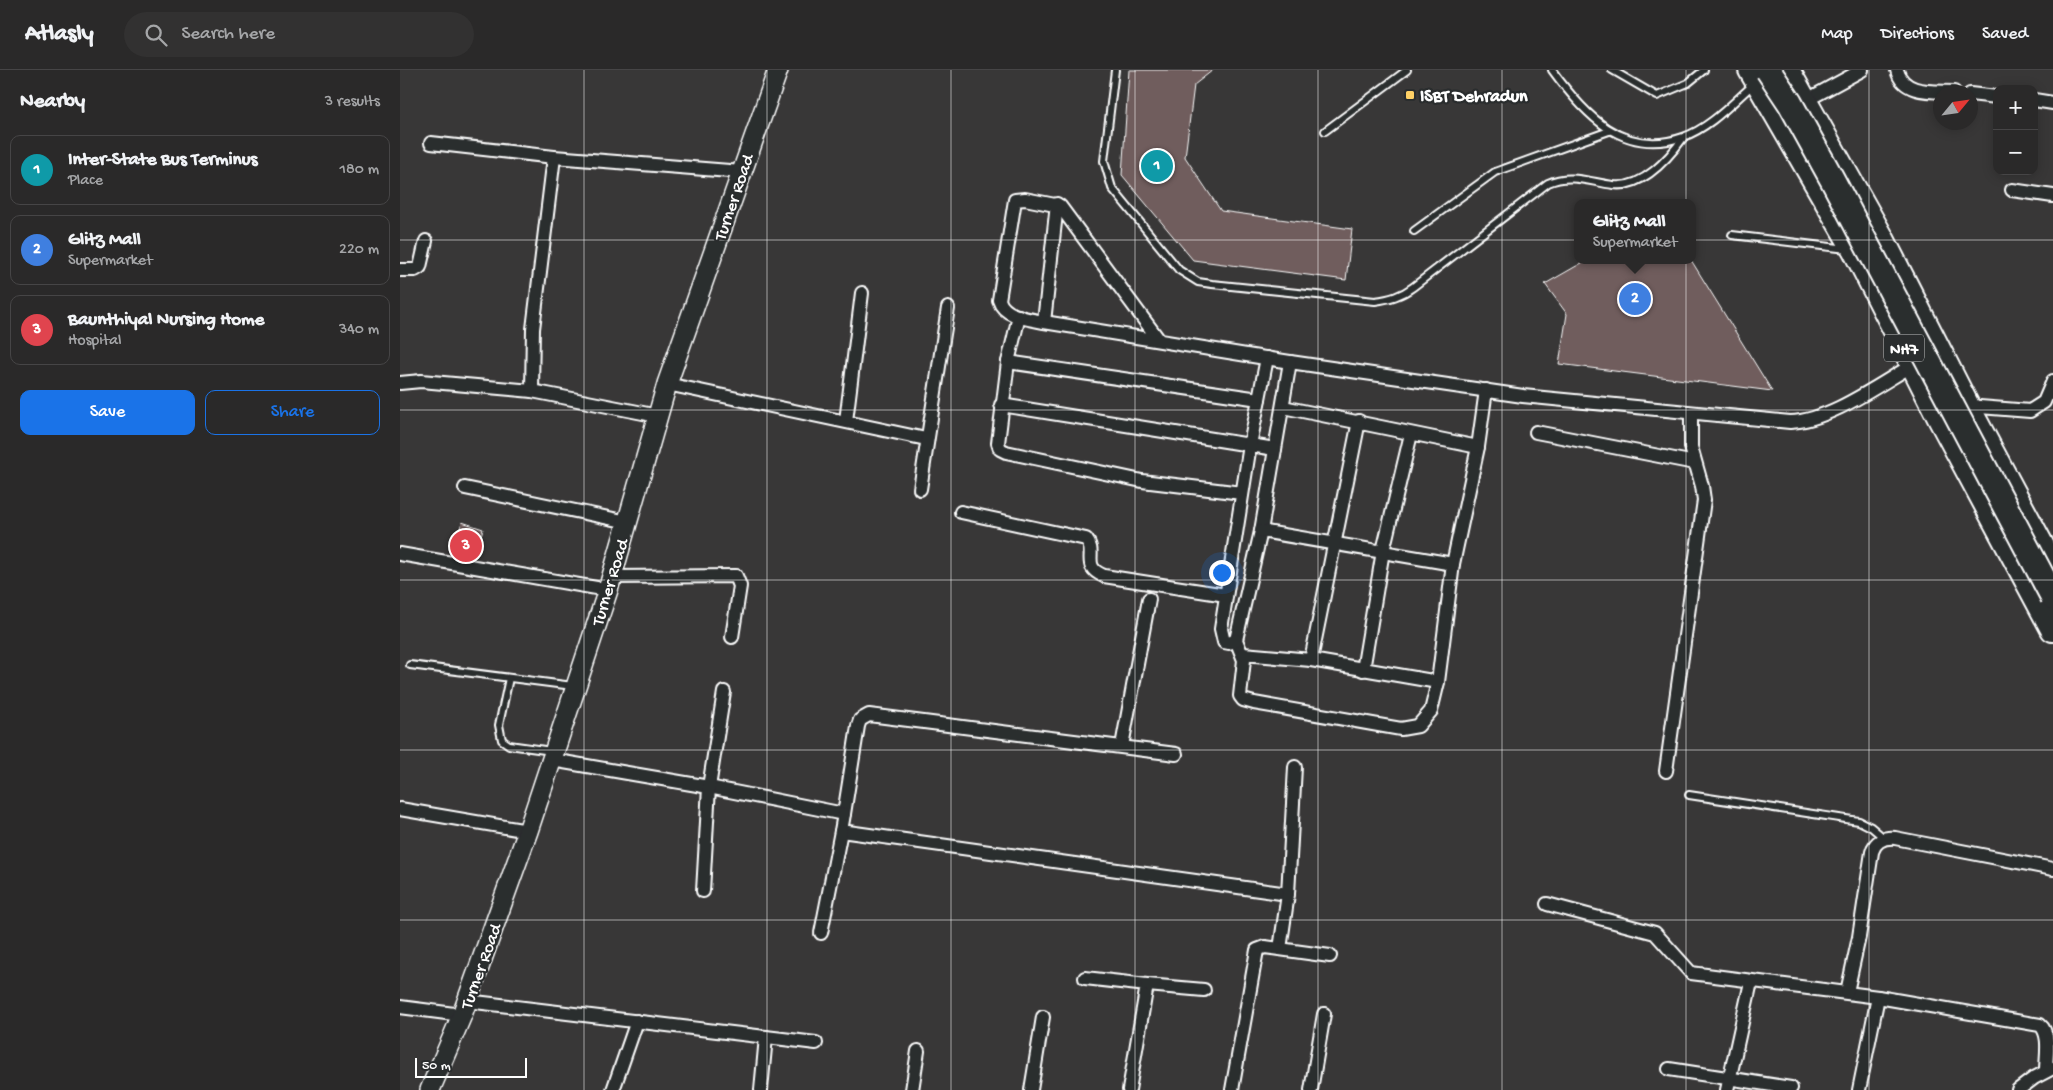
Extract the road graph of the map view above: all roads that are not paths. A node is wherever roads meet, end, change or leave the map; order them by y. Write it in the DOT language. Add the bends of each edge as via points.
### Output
graph roads {
  1 [pos="778,70"];
  2 [pos="1115,70"];
  3 [pos="1407,70"];
  4 [pos="1552,70"];
  5 [pos="1612,70"];
  6 [pos="1704,70"];
  7 [pos="1787,70"];
  8 [pos="1862,70"];
  9 [pos="1897,70"];
  10 [pos="1763,72"];
  11 [pos="1933,90"];
  12 [pos="1978,95"];
  13 [pos="1993,96"];
  14 [pos="1805,101"];
  15 [pos="2038,101"];
  16 [pos="2053,103"];
  17 [pos="1608,131"];
  18 [pos="1325,132"];
  19 [pos="1684,137"];
  20 [pos="431,144"];
  21 [pos="554,157"];
  22 [pos="742,172"];
  23 [pos="2012,190"];
  24 [pos="2053,196"];
  25 [pos="1057,204"];
  26 [pos="1414,231"];
  27 [pos="1732,235"];
  28 [pos="426,241"];
  29 [pos="1855,250"];
  30 [pos="400,270"];
  31 [pos="862,293"];
  32 [pos="948,308"];
  33 [pos="1019,316"];
  34 [pos="1044,322"];
  35 [pos="1159,340"];
  36 [pos="1267,358"];
  37 [pos="1008,362"];
  38 [pos="1290,362"];
  39 [pos="1913,365"];
  40 [pos="2053,382"];
  41 [pos="400,383"];
  42 [pos="667,384"];
  43 [pos="1486,390"];
  44 [pos="532,391"];
  45 [pos="1259,399"];
  46 [pos="1001,405"];
  47 [pos="1967,406"];
  48 [pos="1283,407"];
  49 [pos="1691,413"];
  50 [pos="658,416"];
  51 [pos="846,421"];
  52 [pos="1358,421"];
  53 [pos="1536,432"];
  54 [pos="1411,434"];
  55 [pos="926,440"];
  56 [pos="1250,445"];
  57 [pos="1478,447"];
  58 [pos="1275,449"];
  59 [pos="1695,463"];
  60 [pos="465,488"];
  61 [pos="920,489"];
  62 [pos="1242,494"];
  63 [pos="961,512"];
  64 [pos="628,522"];
  65 [pos="1261,531"];
  66 [pos="1234,543"];
  67 [pos="1335,543"];
  68 [pos="1256,546"];
  69 [pos="1383,551"];
  70 [pos="400,554"];
  71 [pos="1453,564"];
  72 [pos="2053,567"];
  73 [pos="610,584"];
  74 [pos="1226,595"];
  75 [pos="2053,597"];
  76 [pos="1149,599"];
  77 [pos="2053,629"];
  78 [pos="732,637"];
  79 [pos="1236,640"];
  80 [pos="1242,654"];
  81 [pos="1311,660"];
  82 [pos="410,665"];
  83 [pos="1363,670"];
  84 [pos="509,678"];
  85 [pos="1438,682"];
  86 [pos="576,686"];
  87 [pos="724,692"];
  88 [pos="1122,746"];
  89 [pos="1176,754"];
  90 [pos="553,756"];
  91 [pos="1295,767"];
  92 [pos="1666,771"];
  93 [pos="710,787"];
  94 [pos="1689,795"];
  95 [pos="400,809"];
  96 [pos="844,814"];
  97 [pos="528,831"];
  98 [pos="841,831"];
  99 [pos="1884,838"];
  100 [pos="2053,868"];
  101 [pos="703,891"];
  102 [pos="1288,894"];
  103 [pos="1547,904"];
  104 [pos="821,933"];
  105 [pos="1280,949"];
  106 [pos="1330,956"];
  107 [pos="1085,978"];
  108 [pos="1751,982"];
  109 [pos="1147,984"];
  110 [pos="1204,990"];
  111 [pos="1846,992"];
  112 [pos="1878,997"];
  113 [pos="400,1007"];
  114 [pos="464,1008"];
  115 [pos="1324,1014"];
  116 [pos="1043,1018"];
  117 [pos="637,1021"];
  118 [pos="766,1037"];
  119 [pos="816,1043"];
  120 [pos="918,1051"];
  121 [pos="1669,1069"];
  122 [pos="2050,1069"];
  123 [pos="1728,1085"];
  124 [pos="1791,1088"];
  125 [pos="430,1090"];
  126 [pos="613,1090"];
  127 [pos="761,1090"];
  128 [pos="912,1090"];
  129 [pos="1031,1090"];
  130 [pos="1129,1090"];
  131 [pos="1232,1090"];
  132 [pos="1311,1090"];
  133 [pos="1859,1090"];
  134 [pos="2018,1090"];
  1 -- 22 [label="main road, Turner Road"];
  2 -- 19 [label="lane" via="1104,160 1112,188 1179,270 1198,282 1212,284 1375,301 1401,295 1548,183 1573,177 1615,186 1631,182 1655,168"];
  3 -- 18 [label="lane"];
  4 -- 17 [label="lane" via="1577,104"];
  5 -- 6 [label="lane" via="1657,96 1688,83"];
  7 -- 14 [label="highway, NH7"];
  8 -- 14 [label="street"];
  9 -- 11 [label="street" via="1907,87"];
  10 -- 19 [label="lane" via="1708,122"];
  10 -- 29 [label="highway, NH7"];
  10 -- 75 [label="highway, bridge" via="1790,103 1832,179"];
  12 -- 13 [label="street"];
  14 -- 47 [label="highway, NH7" via="1881,237"];
  15 -- 16 [label="street"];
  17 -- 19 [label="lane" via="1639,140 1664,141"];
  17 -- 26 [label="lane" via="1495,172"];
  20 -- 21 [label="street"];
  21 -- 22 [label="street"];
  21 -- 44 [label="street" via="533,329"];
  22 -- 42 [label="main road, Turner Road"];
  23 -- 24 [label="street"];
  25 -- 33 [label="street" via="1020,198 1013,204 999,300 1005,309"];
  25 -- 34 [label="street"];
  25 -- 35 [label="street"];
  27 -- 29 [label="lane"];
  28 -- 30 [label="street" via="420,267"];
  29 -- 39 [label="highway, NH7"];
  31 -- 51 [label="street"];
  32 -- 55 [label="street"];
  33 -- 34 [label="street"];
  33 -- 37 [label="street"];
  34 -- 35 [label="street"];
  35 -- 36 [label="street"];
  36 -- 38 [label="street"];
  36 -- 45 [label="street"];
  37 -- 45 [label="street"];
  37 -- 46 [label="street"];
  38 -- 43 [label="street"];
  38 -- 48 [label="street"];
  39 -- 49 [label="street" via="1848,401 1801,422"];
  39 -- 77 [label="highway, NH7"];
  40 -- 47 [label="street" via="2044,402 2030,411"];
  41 -- 44 [label="street" via="421,381"];
  42 -- 50 [label="main road, Turner Road"];
  42 -- 51 [label="street"];
  43 -- 49 [label="street"];
  43 -- 57 [label="street"];
  44 -- 50 [label="street"];
  45 -- 56 [label="street"];
  46 -- 56 [label="street"];
  46 -- 62 [label="street" via="998,443 1006,452 1142,480"];
  47 -- 72 [label="highway, NH7"];
  48 -- 52 [label="street"];
  48 -- 58 [label="street"];
  49 -- 59 [label="street" via="1690,438"];
  50 -- 64 [label="main road, Turner Road"];
  51 -- 55 [label="street"];
  52 -- 54 [label="street"];
  52 -- 67 [label="street"];
  53 -- 59 [label="street"];
  54 -- 57 [label="street"];
  54 -- 69 [label="street"];
  55 -- 61 [label="street"];
  56 -- 58 [label="street"];
  56 -- 62 [label="street"];
  57 -- 71 [label="street"];
  58 -- 65 [label="street"];
  59 -- 92 [label="street" via="1704,500"];
  60 -- 64 [label="street"];
  62 -- 66 [label="street"];
  63 -- 74 [label="street" via="1086,539 1091,550 1090,565 1104,576"];
  64 -- 73 [label="main road, Turner Road"];
  65 -- 67 [label="street"];
  65 -- 68 [label="street"];
  66 -- 68 [label="street"];
  66 -- 74 [label="street"];
  67 -- 69 [label="street"];
  67 -- 81 [label="street"];
  68 -- 79 [label="street"];
  69 -- 71 [label="street"];
  69 -- 83 [label="street"];
  70 -- 73 [label="street"];
  71 -- 85 [label="street"];
  73 -- 78 [label="street" via="736,576 740,586"];
  73 -- 86 [label="main road, Turner Road"];
  74 -- 79 [label="street" via="1222,639 1229,644"];
  76 -- 88 [label="street"];
  79 -- 80 [label="street"];
  80 -- 81 [label="street"];
  80 -- 85 [label="street" via="1244,668 1239,694 1243,700 1401,729 1418,726 1429,716"];
  81 -- 83 [label="street"];
  82 -- 84 [label="lane"];
  83 -- 85 [label="street"];
  84 -- 86 [label="lane"];
  84 -- 90 [label="lane" via="499,725 502,740 509,745"];
  86 -- 90 [label="main road, Turner Road"];
  87 -- 93 [label="street"];
  88 -- 89 [label="street"];
  88 -- 96 [label="street" via="869,714 860,720 858,726"];
  90 -- 93 [label="street"];
  90 -- 97 [label="main road, Turner Road"];
  91 -- 102 [label="street"];
  93 -- 96 [label="street"];
  93 -- 101 [label="street"];
  94 -- 99 [label="lane" via="1859,821"];
  95 -- 97 [label="street"];
  96 -- 98 [label="street"];
  97 -- 114 [label="main road, Turner Road"];
  98 -- 102 [label="street"];
  98 -- 104 [label="street"];
  99 -- 100 [label="street"];
  99 -- 111 [label="street" via="1872,852 1859,937"];
  102 -- 105 [label="street"];
  103 -- 108 [label="street" via="1655,933 1691,973"];
  105 -- 106 [label="street"];
  105 -- 131 [label="street" via="1265,947 1255,953"];
  107 -- 109 [label="street"];
  108 -- 111 [label="street"];
  108 -- 123 [label="street"];
  109 -- 110 [label="street"];
  109 -- 130 [label="street"];
  111 -- 112 [label="street"];
  112 -- 122 [label="street" via="2040,1025 2046,1034"];
  112 -- 133 [label="street"];
  113 -- 114 [label="street"];
  114 -- 117 [label="street"];
  114 -- 125 [label="main road, Turner Road"];
  115 -- 132 [label="street"];
  116 -- 129 [label="street"];
  117 -- 118 [label="street"];
  117 -- 126 [label="street"];
  118 -- 119 [label="street"];
  118 -- 127 [label="street"];
  120 -- 128 [label="street"];
  121 -- 123 [label="street"];
  122 -- 134 [label="street"];
  123 -- 124 [label="street"];
}
